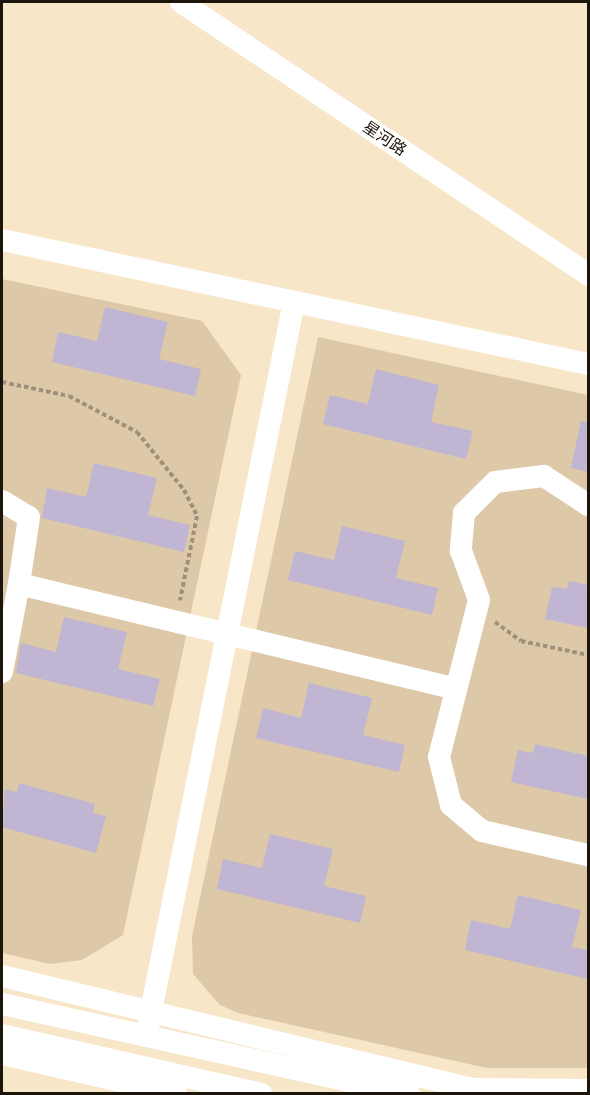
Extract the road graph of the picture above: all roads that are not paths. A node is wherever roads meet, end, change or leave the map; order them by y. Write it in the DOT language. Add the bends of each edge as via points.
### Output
graph roads {
  1 [pos="181,2"];
  2 [pos="2,240"];
  3 [pos="588,274"];
  4 [pos="294,302"];
  5 [pos="588,364"];
  6 [pos="2,501"];
  7 [pos="588,505"];
  8 [pos="19,584"];
  9 [pos="227,634"];
  10 [pos="2,672"];
  11 [pos="456,689"];
  12 [pos="588,855"];
  13 [pos="2,976"];
  14 [pos="2,1004"];
  15 [pos="151,1011"];
  16 [pos="2,1035"];
  17 [pos="146,1036"];
  18 [pos="2,1054"];
  19 [pos="588,1090"];
  20 [pos="255,1093"];
  21 [pos="176,1094"];
  22 [pos="409,1094"];
  1 -- 3 [label="street, 星河路"];
  2 -- 4 [label="street"];
  4 -- 5 [label="street"];
  4 -- 9 [label="street"];
  6 -- 8 [label="street" via="28,517"];
  7 -- 11 [label="street" via="543,476 495,482 464,513 460,551 478,596"];
  8 -- 9 [label="street"];
  8 -- 10 [label="street"];
  9 -- 11 [label="street"];
  9 -- 15 [label="street"];
  11 -- 12 [label="street" via="439,757 451,805 482,831"];
  13 -- 15 [label="street"];
  14 -- 17 [label="street"];
  15 -- 17 [label="street"];
  15 -- 19 [label="street" via="473,1089"];
  16 -- 20 [label="street"];
  17 -- 22 [label="street"];
  18 -- 21 [label="street"];
}
